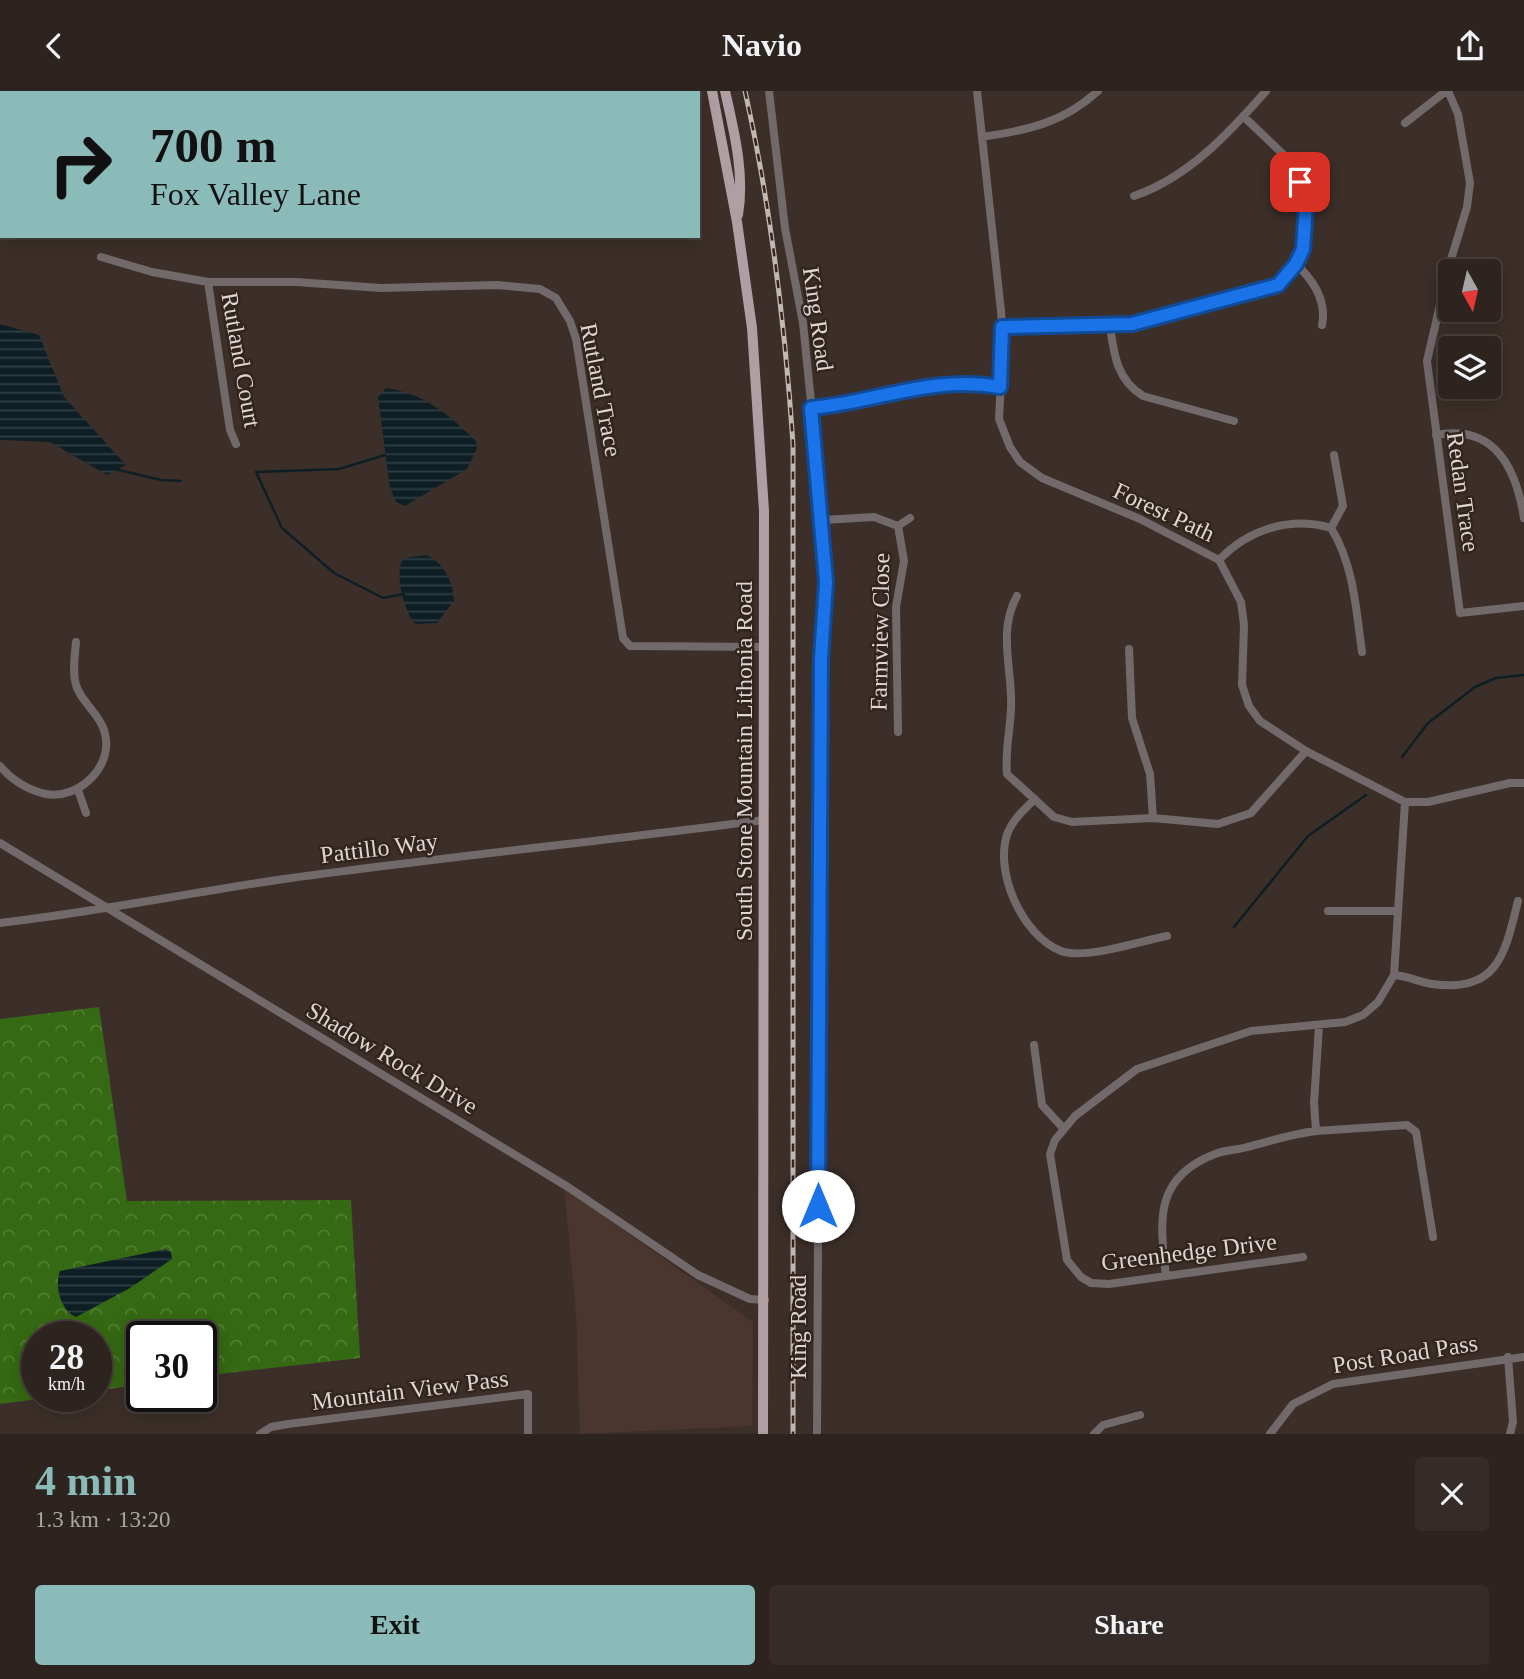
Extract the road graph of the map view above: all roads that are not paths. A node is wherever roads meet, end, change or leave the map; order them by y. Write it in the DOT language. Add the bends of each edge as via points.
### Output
graph roads {
  1 [pos="712,91"];
  2 [pos="725,91"];
  3 [pos="769,91"];
  4 [pos="976,91"];
  5 [pos="1098,91"];
  6 [pos="1266,91"];
  7 [pos="1447,91"];
  8 [pos="1243,116"];
  9 [pos="1405,123"];
  10 [pos="982,137"];
  11 [pos="1134,196"];
  12 [pos="737,222"];
  13 [pos="101,257"];
  14 [pos="1451,259"];
  15 [pos="1296,264"];
  16 [pos="208,282"];
  17 [pos="1440,322"];
  18 [pos="1322,325"];
  19 [pos="1110,326"];
  20 [pos="1002,327"];
  21 [pos="1000,387"];
  22 [pos="811,408"];
  23 [pos="1234,421"];
  24 [pos="1436,435"];
  25 [pos="236,444"];
  26 [pos="1334,455"];
  27 [pos="910,518"];
  28 [pos="1524,518"];
  29 [pos="823,520"];
  30 [pos="898,526"];
  31 [pos="1331,529"];
  32 [pos="1219,560"];
  33 [pos="1017,596"];
  34 [pos="1524,606"];
  35 [pos="76,642"];
  36 [pos="765,647"];
  37 [pos="1129,649"];
  38 [pos="1362,652"];
  39 [pos="898,732"];
  40 [pos="1306,751"];
  41 [pos="1,772"];
  42 [pos="1524,783"];
  43 [pos="78,790"];
  44 [pos="1035,799"];
  45 [pos="1405,802"];
  46 [pos="86,813"];
  47 [pos="1153,818"];
  48 [pos="764,820"];
  49 [pos="0,843"];
  50 [pos="1518,901"];
  51 [pos="107,907"];
  52 [pos="1328,911"];
  53 [pos="1396,911"];
  54 [pos="0,923"];
  55 [pos="1167,936"];
  56 [pos="1394,975"];
  57 [pos="1320,1026"];
  58 [pos="1034,1045"];
  59 [pos="1063,1128"];
  60 [pos="1316,1131"];
  61 [pos="1433,1237"];
  62 [pos="1303,1257"];
  63 [pos="1166,1276"];
  64 [pos="765,1300"];
  65 [pos="1508,1357"];
  66 [pos="1524,1357"];
  67 [pos="1140,1415"];
  68 [pos="260,1434"];
  69 [pos="528,1434"];
  70 [pos="763,1434"];
  71 [pos="817,1434"];
  72 [pos="1094,1434"];
  73 [pos="1270,1434"];
  74 [pos="1510,1434"];
  1 -- 12 [label="main road, South Stone Mountain Lithonia Road"];
  2 -- 12 [label="main road" via="742,193"];
  3 -- 22 [label="street, King Road"];
  4 -- 10 [label="street, Forest Path"];
  5 -- 10 [label="street" via="1075,110 1045,125"];
  6 -- 8 [label="street"];
  7 -- 9 [label="street"];
  7 -- 14 [label="street, Redan Trace" via="1458,114 1470,183"];
  8 -- 11 [label="street" via="1189,167"];
  8 -- 15 [label="street" via="1284,155 1300,182 1307,227"];
  10 -- 20 [label="street, Forest Path"];
  12 -- 36 [label="main road, South Stone Mountain Lithonia Road" via="752,328 760,435"];
  13 -- 16 [label="street, Rutland Trace"];
  15 -- 18 [label="street" via="1311,278 1319,295 1325,311"];
  15 -- 19 [label="street" via="1278,285 1267,289"];
  16 -- 25 [label="street, Rutland Court" via="230,430"];
  16 -- 36 [label="street, Rutland Trace" via="381,288 497,285 540,289 556,298 576,339 623,638 630,646"];
  17 -- 24 [label="street, Redan Trace" via="1427,361"];
  19 -- 20 [label="street"];
  19 -- 23 [label="street" via="1120,372 1134,390"];
  20 -- 21 [label="street, Forest Path"];
  21 -- 22 [label="street" via="930,384"];
  21 -- 32 [label="street, Forest Path" via="1002,430 1020,462 1042,478 1140,519"];
  22 -- 29 [label="street, King Road"];
  24 -- 28 [label="street" via="1455,431 1489,444 1499,453 1517,481"];
  24 -- 34 [label="street, Redan Trace" via="1460,613"];
  26 -- 31 [label="street" via="1343,506"];
  27 -- 30 [label="street"];
  29 -- 30 [label="street, Farmview Close" via="874,517"];
  29 -- 71 [label="street, King Road"];
  30 -- 39 [label="street, Farmview Close" via="904,561 896,607"];
  31 -- 32 [label="street" via="1309,522 1268,529 1240,541"];
  31 -- 38 [label="street" via="1350,572"];
  32 -- 40 [label="street, Forest Path" via="1243,614 1242,685 1249,706 1260,721"];
  33 -- 44 [label="street" via="1007,619 1011,709 1005,749 1007,774"];
  35 -- 43 [label="street" via="77,687 99,717 107,740 96,772"];
  36 -- 48 [label="main road, South Stone Mountain Lithonia Road"];
  37 -- 47 [label="street" via="1132,718 1150,774"];
  40 -- 45 [label="street, Forest Path"];
  40 -- 47 [label="street" via="1279,785 1240,820 1218,824"];
  41 -- 43 [label="street" via="39,792"];
  42 -- 45 [label="street" via="1428,802"];
  43 -- 46 [label="street"];
  44 -- 47 [label="street" via="1054,817 1072,822"];
  44 -- 55 [label="street" via="1015,819 1007,835 1005,862 1019,915 1060,950 1083,954"];
  45 -- 53 [label="street"];
  48 -- 51 [label="street, Pattillo Way" via="310,876"];
  48 -- 64 [label="main road, South Stone Mountain Lithonia Road"];
  49 -- 51 [label="street, Shadow Rock Drive"];
  50 -- 56 [label="street" via="1502,958 1477,981 1431,984"];
  51 -- 54 [label="street, Pattillo Way"];
  51 -- 64 [label="street, Shadow Rock Drive" via="568,1187 698,1275 750,1299"];
  52 -- 53 [label="street"];
  53 -- 56 [label="street"];
  56 -- 57 [label="street, Greenhedge Drive" via="1378,1002 1363,1015"];
  57 -- 59 [label="street, Greenhedge Drive" via="1251,1031 1137,1069 1116,1081"];
  57 -- 60 [label="street"];
  58 -- 59 [label="street" via="1042,1105"];
  59 -- 63 [label="street, Greenhedge Drive" via="1050,1154 1064,1249 1073,1270 1091,1283 1109,1285"];
  60 -- 61 [label="street" via="1407,1125 1416,1132"];
  60 -- 63 [label="street" via="1216,1153 1185,1170 1168,1192 1161,1213"];
  62 -- 63 [label="street, Greenhedge Drive"];
  64 -- 70 [label="main road, South Stone Mountain Lithonia Road"];
  65 -- 66 [label="street, Post Road Pass"];
  65 -- 73 [label="street, Post Road Pass" via="1333,1384 1293,1404"];
  65 -- 74 [label="street"];
  67 -- 72 [label="street" via="1102,1425"];
  68 -- 69 [label="street, Mountain View Pass" via="288,1424 528,1394"];
}
